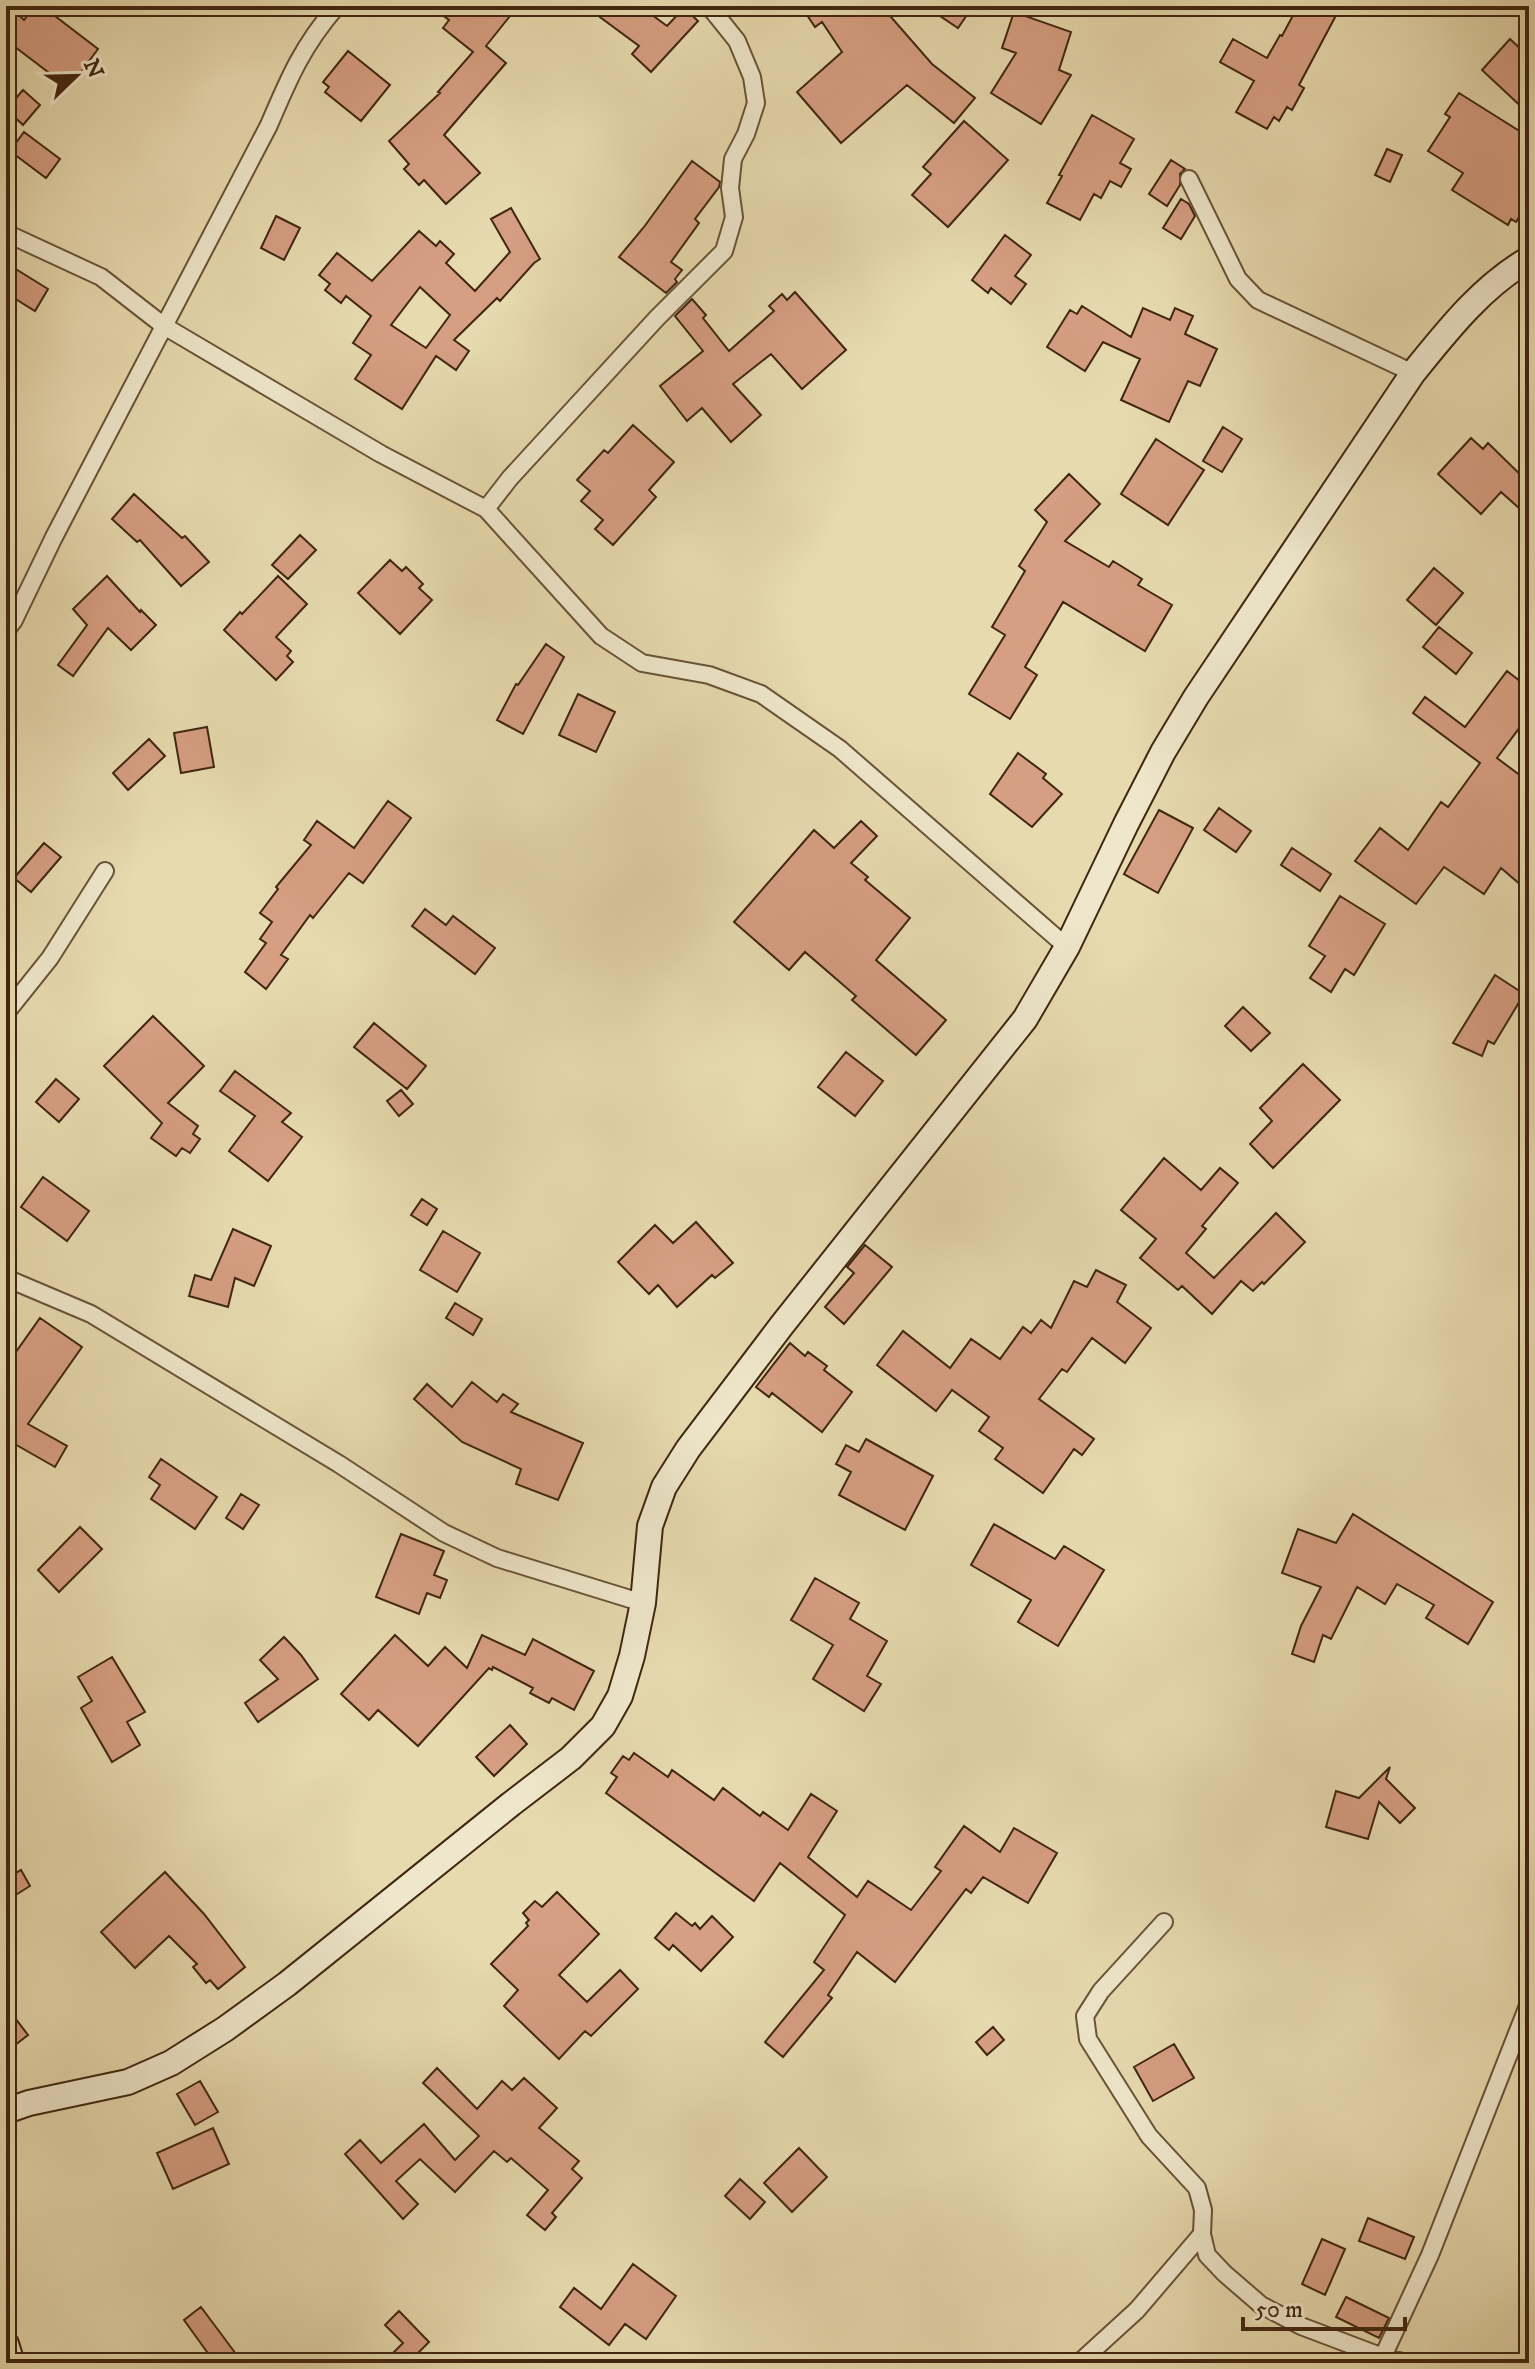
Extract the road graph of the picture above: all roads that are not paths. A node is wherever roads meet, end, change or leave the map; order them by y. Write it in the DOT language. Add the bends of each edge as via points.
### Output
graph roads {
  1 [pos="337,6"];
  2 [pos="707,6"];
  3 [pos="1189,179"];
  4 [pos="6,233"];
  5 [pos="1529,259"];
  6 [pos="164,326"];
  7 [pos="1413,373"];
  8 [pos="486,509"];
  9 [pos="6,631"];
  10 [pos="105,871"];
  11 [pos="1067,947"];
  12 [pos="6,1013"];
  13 [pos="6,1278"];
  14 [pos="643,1603"];
  15 [pos="1164,1922"];
  16 [pos="1529,2003"];
  17 [pos="6,2111"];
  18 [pos="1202,2234"];
  19 [pos="6,2344"];
  20 [pos="1381,2360"];
  21 [pos="12,2363"];
  22 [pos="1079,2363"];
  23 [pos="1406,2363"];
  1 -- 6 [label="street" via="297,60 269,125"];
  2 -- 8 [label="street" via="737,41 756,103 733,159 734,217 724,251"];
  3 -- 7 [label="street" via="1238,279 1258,300"];
  4 -- 6 [label="street" via="101,277"];
  5 -- 7 [label="street" via="1487,289"];
  6 -- 8 [label="street" via="381,454"];
  6 -- 9 [label="street"];
  7 -- 11 [label="street" via="1196,697 1163,752"];
  8 -- 11 [label="street" via="601,636 642,663 709,675 761,694 840,749"];
  10 -- 12 [label="street" via="50,958"];
  11 -- 14 [label="street" via="1025,1019 688,1449 664,1487 650,1526"];
  13 -- 14 [label="street" via="91,1314 444,1533 497,1558"];
  14 -- 17 [label="street" via="620,1696 603,1726 571,1758 287,1984 171,2063 128,2082"];
  15 -- 18 [label="street" via="1085,2016 1088,2039 1149,2136 1197,2188"];
  16 -- 20 [label="street" via="1430,2255"];
  18 -- 20 [label="street" via="1207,2255 1261,2305"];
  18 -- 22 [label="street" via="1137,2310"];
  19 -- 21 [label="street"];
  20 -- 23 [label="street"];
}
